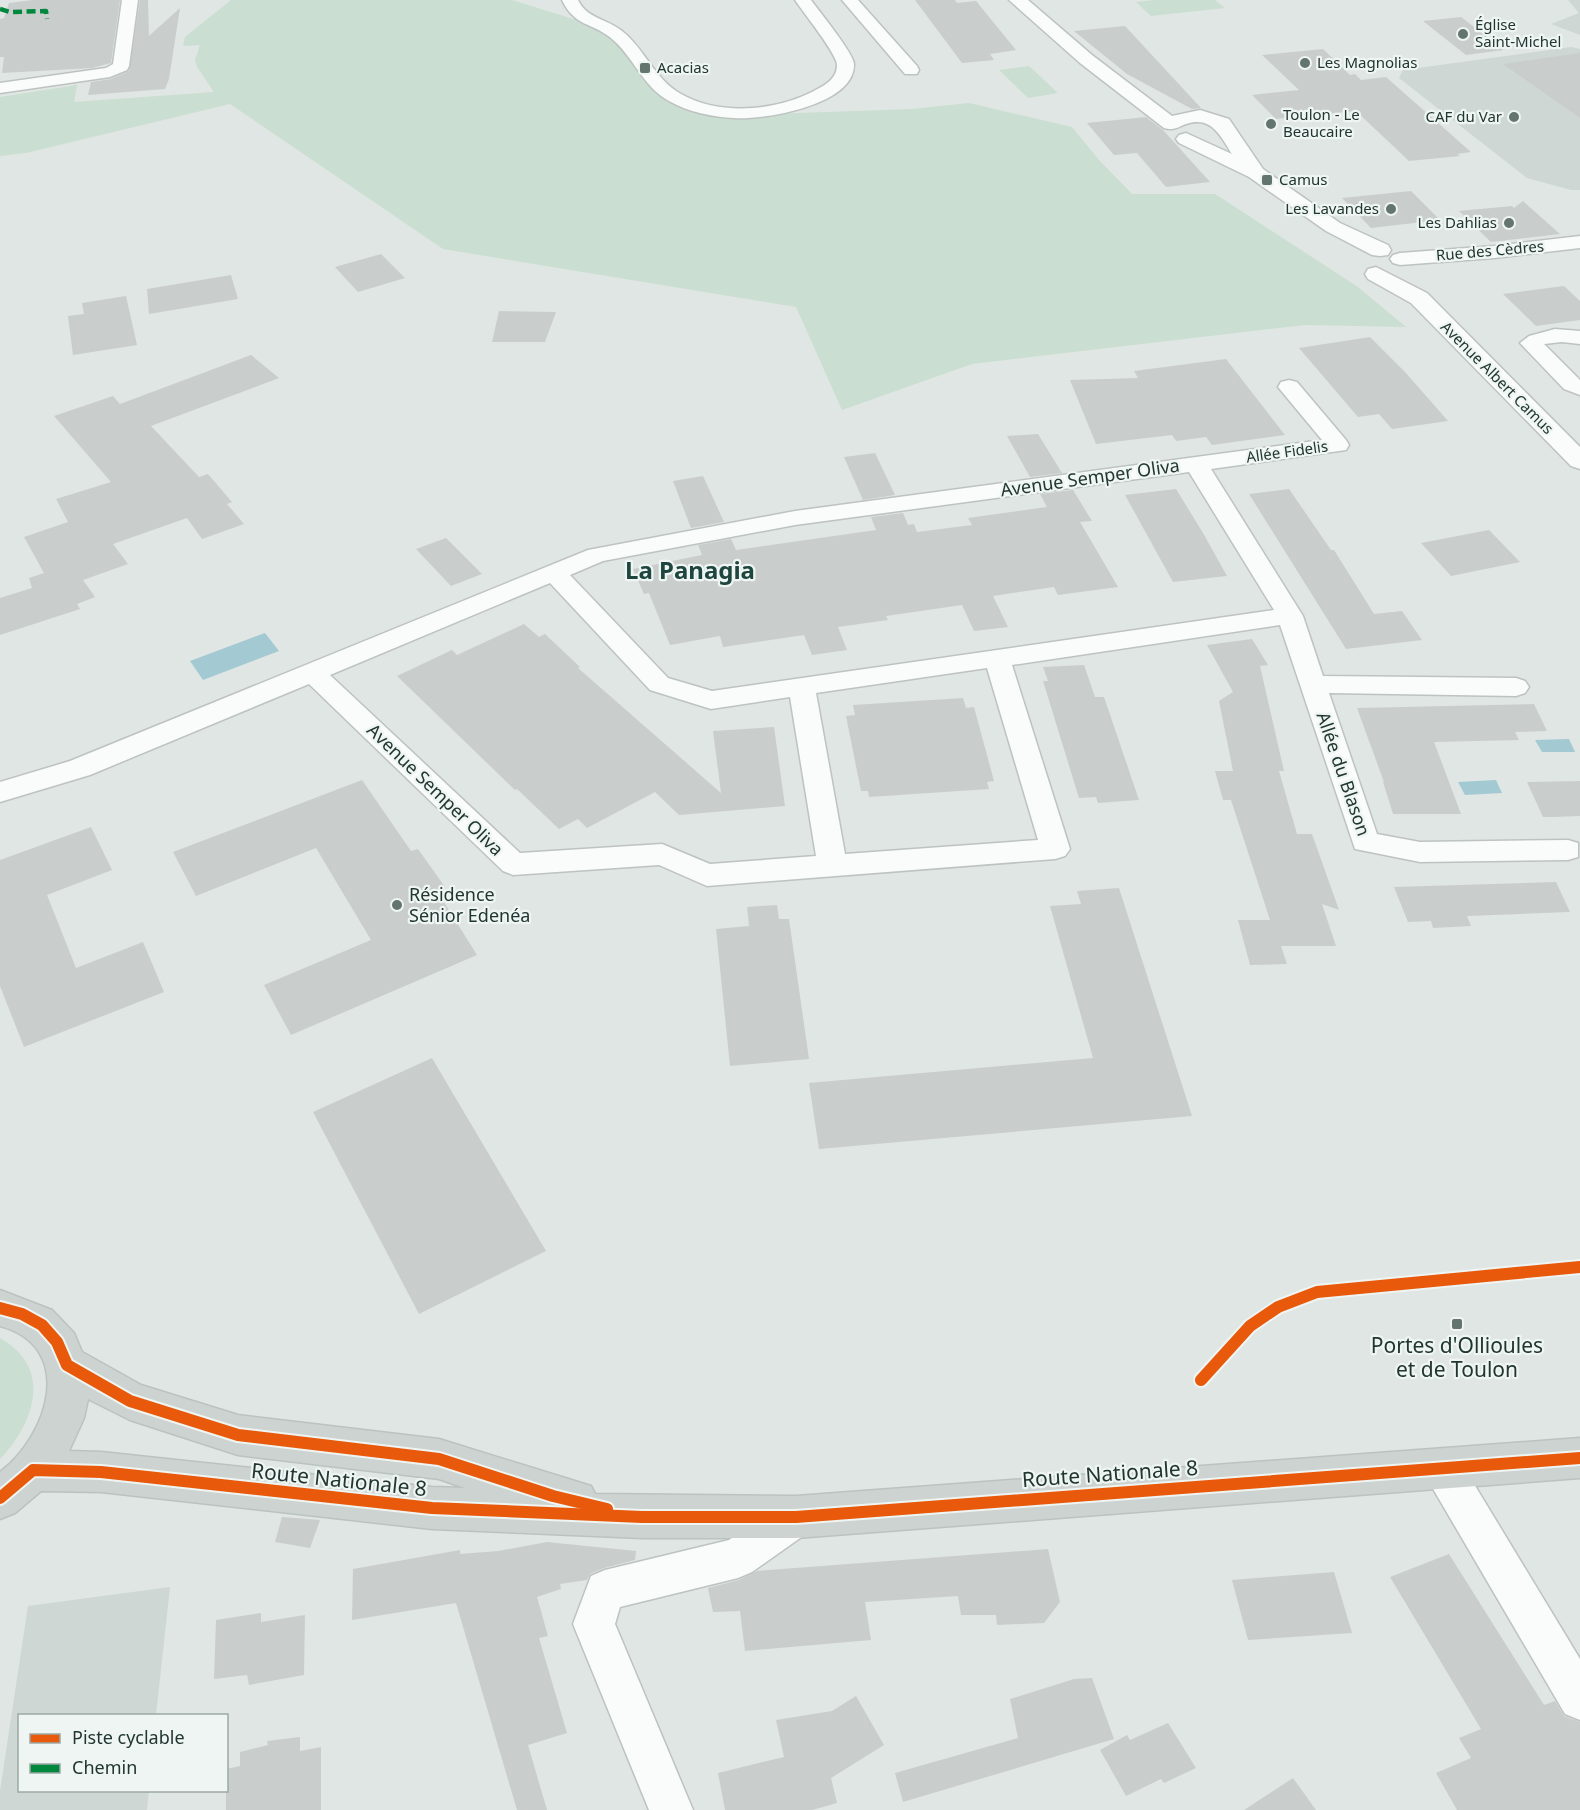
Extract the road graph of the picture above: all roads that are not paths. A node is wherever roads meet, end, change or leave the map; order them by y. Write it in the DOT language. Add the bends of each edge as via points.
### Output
graph roads {
  1 [pos="130,0"];
  2 [pos="570,0"];
  3 [pos="803,0"];
  4 [pos="850,0"];
  5 [pos="1018,0"];
  6 [pos="911,70"];
  7 [pos="0,88"];
  8 [pos="1179,121"];
  9 [pos="1227,132"];
  10 [pos="1186,139"];
  11 [pos="1256,173"];
  12 [pos="1333,227"];
  13 [pos="1580,242"];
  14 [pos="1393,260"];
  15 [pos="1359,264"];
  16 [pos="1415,295"];
  17 [pos="1580,338"];
  18 [pos="1289,387"];
  19 [pos="1580,388"];
  20 [pos="1580,461"];
  21 [pos="1196,464"];
  22 [pos="554,573"];
  23 [pos="1290,616"];
  24 [pos="997,659"];
  25 [pos="313,673"];
  26 [pos="1312,684"];
  27 [pos="802,687"];
  28 [pos="1516,687"];
  29 [pos="0,792"];
  30 [pos="1568,850"];
  31 [pos="832,866"];
  32 [pos="0,1308"];
  33 [pos="67,1365"];
  34 [pos="1580,1458"];
  35 [pos="1443,1469"];
  36 [pos="33,1470"];
  37 [pos="0,1498"];
  38 [pos="796,1517"];
  39 [pos="642,1518"];
  40 [pos="1580,1699"];
  41 [pos="670,1810"];
  1 -- 7 [label="street" via="121,66 110,72"];
  2 -- 3 [label="street" via="575,13 617,35 659,87 689,103 730,112 771,110 809,100 843,77 845,59"];
  4 -- 6 [label="street"];
  5 -- 8 [label="street" via="1086,59"];
  8 -- 9 [label="street" via="1203,117 1218,121"];
  8 -- 10 [label="street" via="1173,132"];
  9 -- 10 [label="street" via="1213,140"];
  9 -- 11 [label="street, Avenue Albert Camus"];
  10 -- 11 [label="street, Avenue Albert Camus"];
  11 -- 12 [label="street, Avenue Albert Camus"];
  12 -- 14 [label="street, Avenue Albert Camus"];
  12 -- 15 [label="street, Avenue Albert Camus"];
  13 -- 14 [label="street, Rue des Cèdres"];
  14 -- 15 [label="street"];
  14 -- 15 [label="street" via="1358,251"];
  14 -- 16 [label="street, Avenue Albert Camus"];
  15 -- 16 [label="street, Avenue Albert Camus"];
  16 -- 20 [label="street, Avenue Albert Camus"];
  17 -- 19 [label="street" via="1564,335 1531,343"];
  18 -- 21 [label="street, Allée Fidelis" via="1338,445"];
  21 -- 22 [label="street, Avenue Semper Oliva" via="795,518 597,555"];
  21 -- 23 [label="street, Avenue Semper Oliva"];
  22 -- 25 [label="street, Avenue Semper Oliva"];
  22 -- 27 [label="street" via="659,684 711,700"];
  23 -- 24 [label="street"];
  23 -- 26 [label="street, Allée du Blason"];
  24 -- 27 [label="street"];
  24 -- 31 [label="street, Avenue Semper Oliva" via="1054,849"];
  25 -- 29 [label="street, Avenue Semper Oliva" via="80,768"];
  25 -- 31 [label="street, Avenue Semper Oliva" via="513,864 662,854 707,875"];
  26 -- 28 [label="street"];
  26 -- 30 [label="street, Allée du Blason" via="1365,842 1420,852"];
  27 -- 31 [label="street"];
  32 -- 33 [label="main road" via="42,1325 57,1342"];
  33 -- 36 [label="main road" via="69,1389 64,1416 52,1443"];
  33 -- 39 [label="main road, Route Nationale 8" via="130,1401 238,1435 439,1459 553,1496"];
  34 -- 35 [label="main road, Route Nationale 8"];
  35 -- 38 [label="main road, Route Nationale 8"];
  35 -- 40 [label="street"];
  36 -- 37 [label="main road"];
  36 -- 39 [label="main road, Route Nationale 8" via="101,1472 432,1508"];
  38 -- 39 [label="main road, Route Nationale 8"];
  38 -- 41 [label="street" via="738,1558 605,1590 594,1624"];
}
